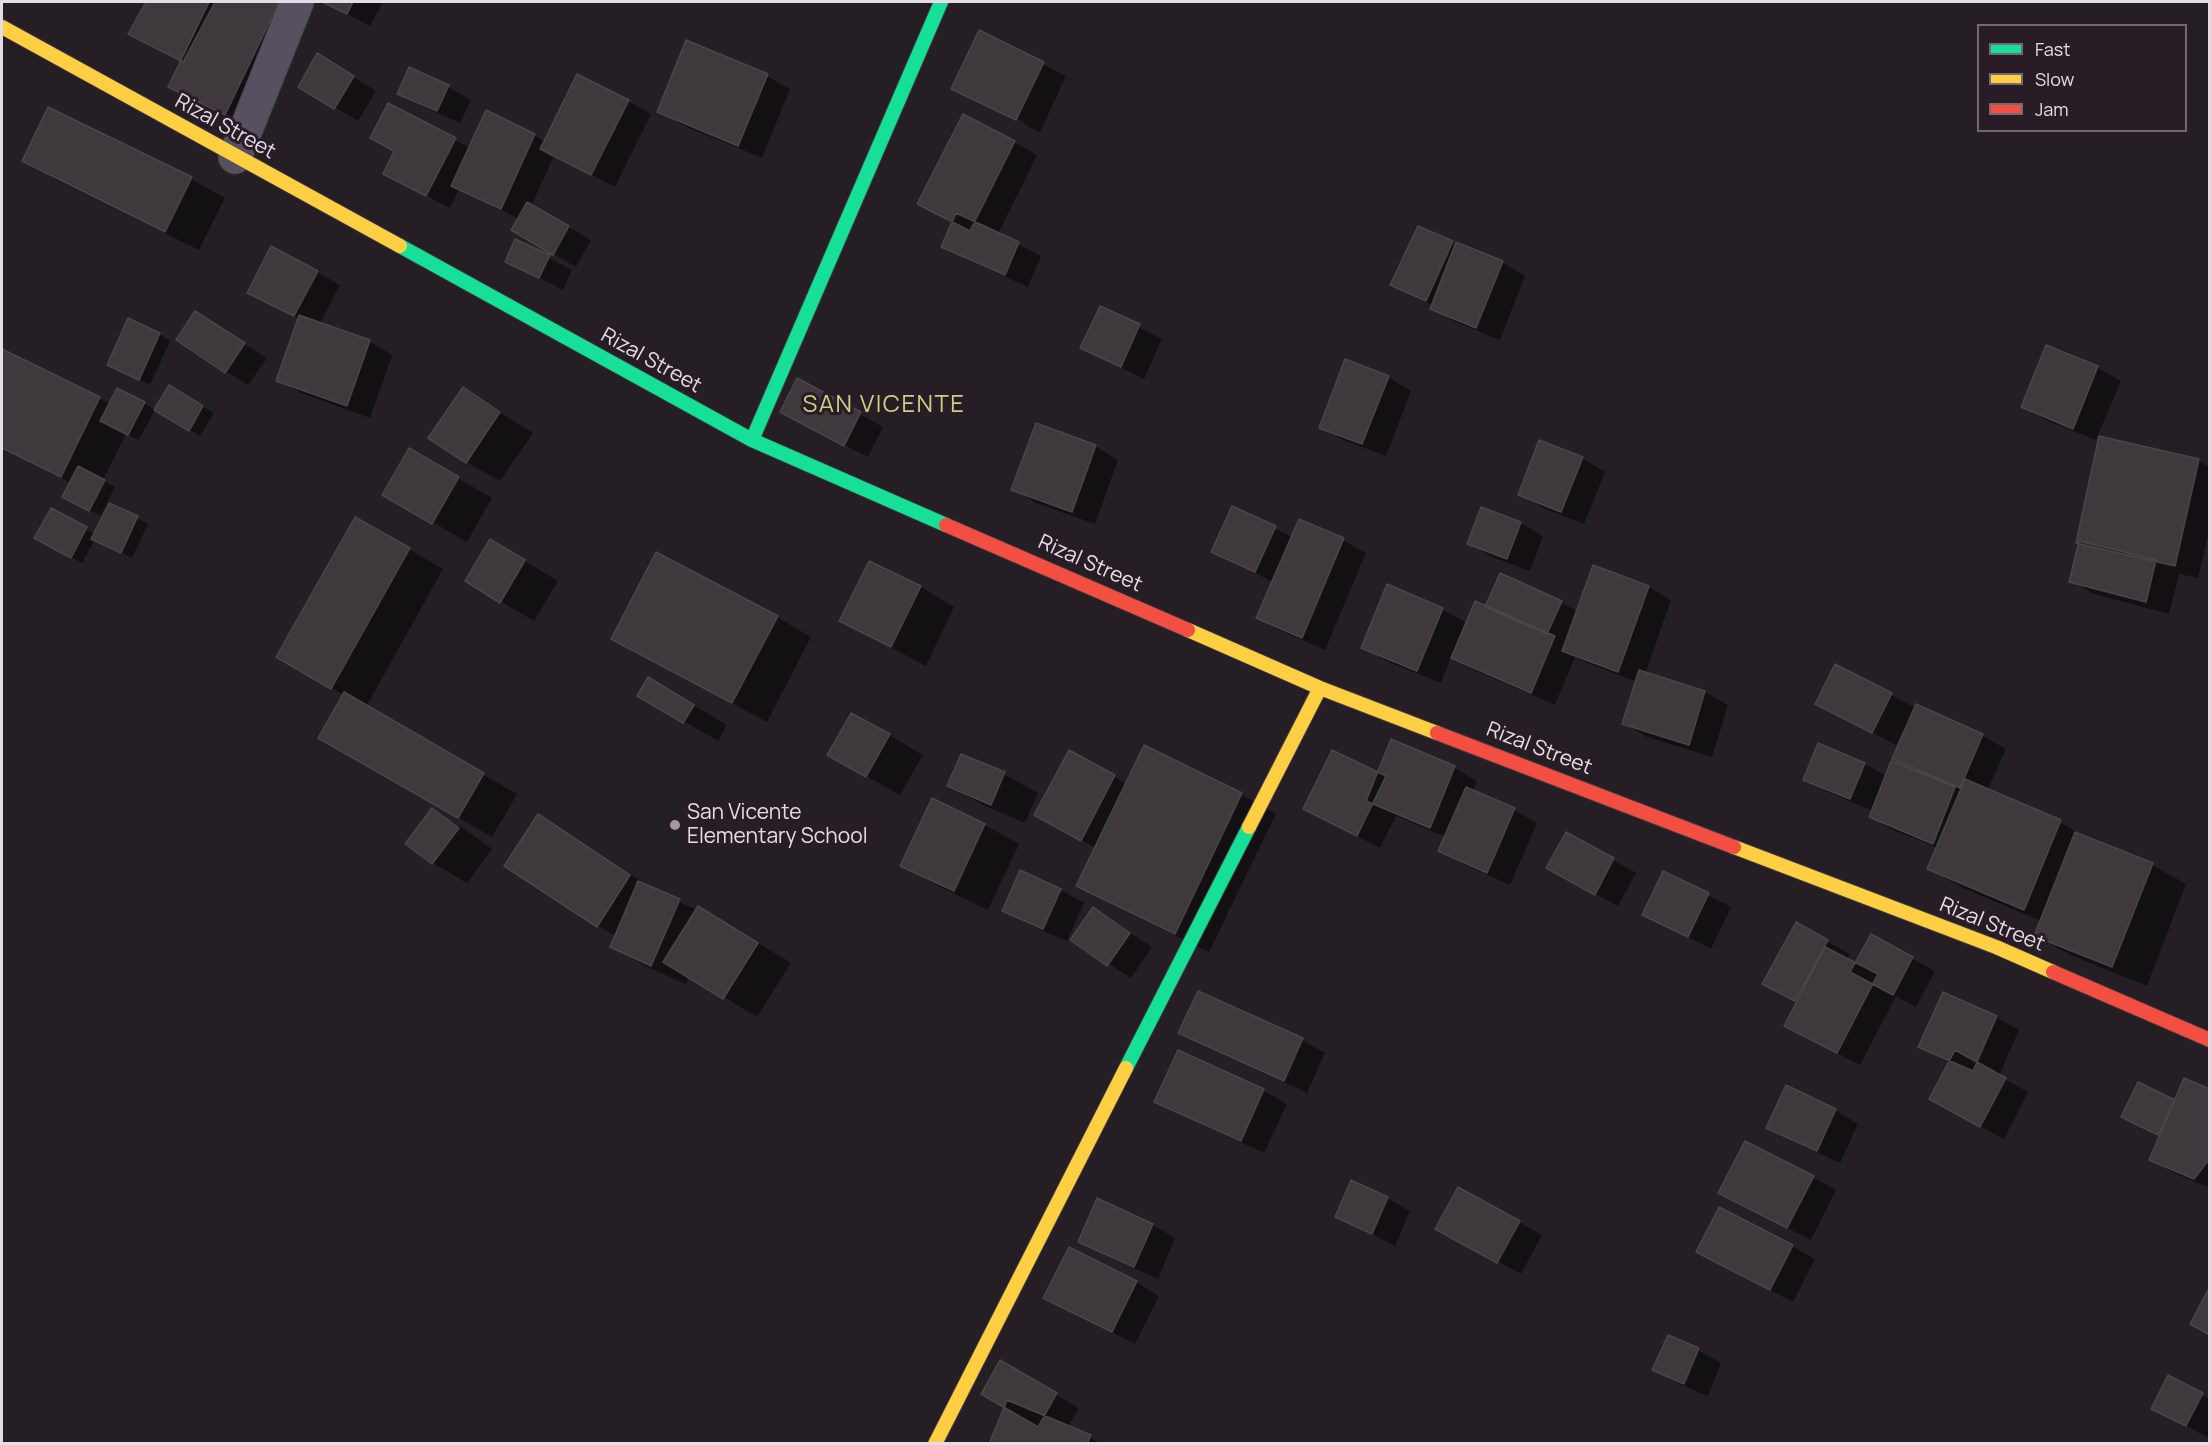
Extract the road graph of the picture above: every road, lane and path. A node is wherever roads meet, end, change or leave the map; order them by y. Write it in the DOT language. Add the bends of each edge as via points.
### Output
graph roads {
  1 [pos="297,2"];
  2 [pos="941,2"];
  3 [pos="2,27"];
  4 [pos="235,157"];
  5 [pos="752,440"];
  6 [pos="1320,688"];
  7 [pos="2210,1040"];
  8 [pos="935,1443"];
  1 -- 4 [label="street"];
  2 -- 5 [label="street"];
  3 -- 4 [label="street, Rizal Street"];
  4 -- 5 [label="street, Rizal Street"];
  5 -- 6 [label="street, Rizal Street"];
  6 -- 7 [label="street, Rizal Street" via="1996,947"];
  6 -- 8 [label="street"];
}
